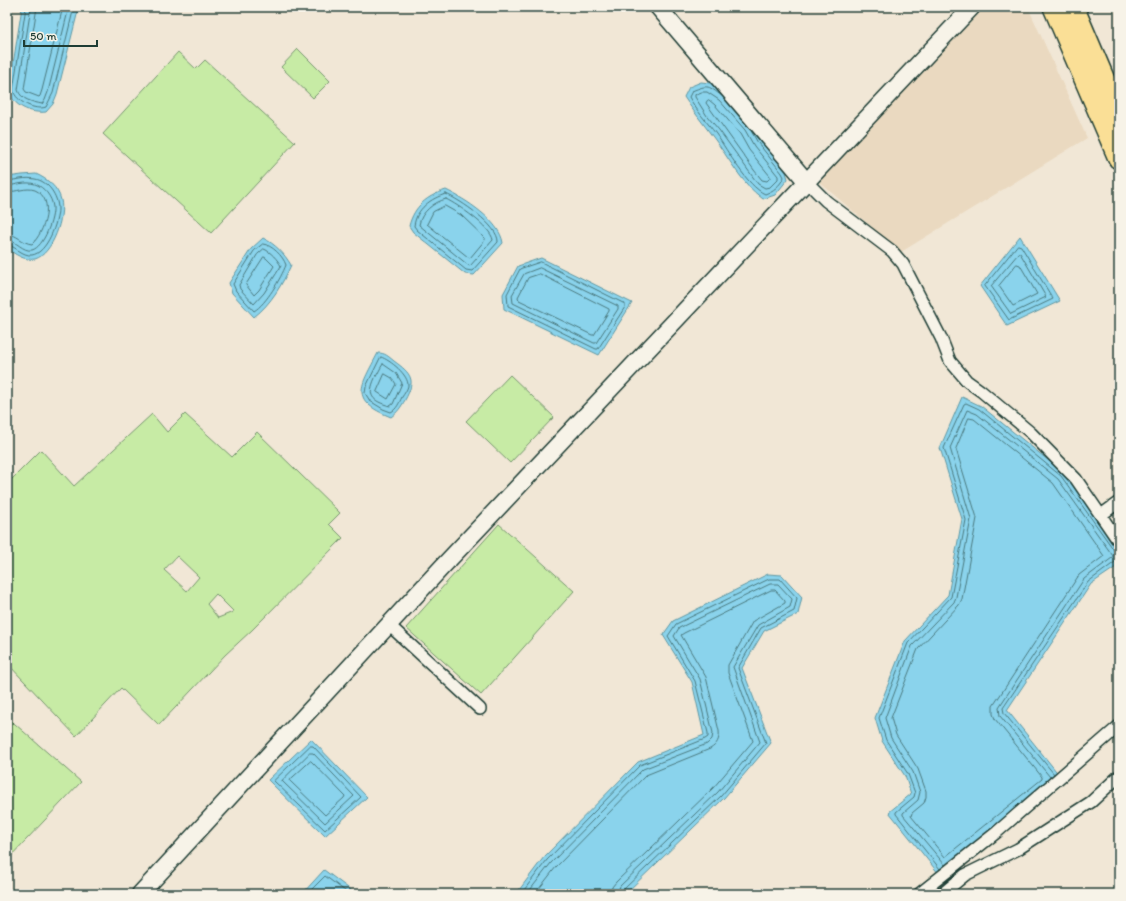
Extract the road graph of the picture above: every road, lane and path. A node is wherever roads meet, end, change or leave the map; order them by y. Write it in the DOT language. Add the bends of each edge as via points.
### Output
graph roads {
  1 [pos="658,7"];
  2 [pos="972,7"];
  3 [pos="1054,7"];
  4 [pos="1072,7"];
  5 [pos="1119,115"];
  6 [pos="1119,158"];
  7 [pos="806,181"];
  8 [pos="1119,502"];
  9 [pos="1100,515"];
  10 [pos="1119,542"];
  11 [pos="389,625"];
  12 [pos="480,709"];
  13 [pos="1119,726"];
  14 [pos="1119,776"];
  15 [pos="140,894"];
  16 [pos="919,894"];
  17 [pos="942,894"];
  1 -- 7 [label="street"];
  2 -- 7 [label="street"];
  3 -- 6 [label="highway"];
  4 -- 5 [label="highway"];
  7 -- 9 [label="street" via="826,201 892,251 903,264 950,361 967,381 1031,433 1076,479"];
  7 -- 11 [label="street"];
  8 -- 9 [label="street"];
  9 -- 10 [label="street"];
  11 -- 12 [label="street"];
  11 -- 15 [label="street"];
  13 -- 16 [label="street" via="997,832"];
  14 -- 17 [label="street" via="1091,802 1018,848 965,875"];
}
